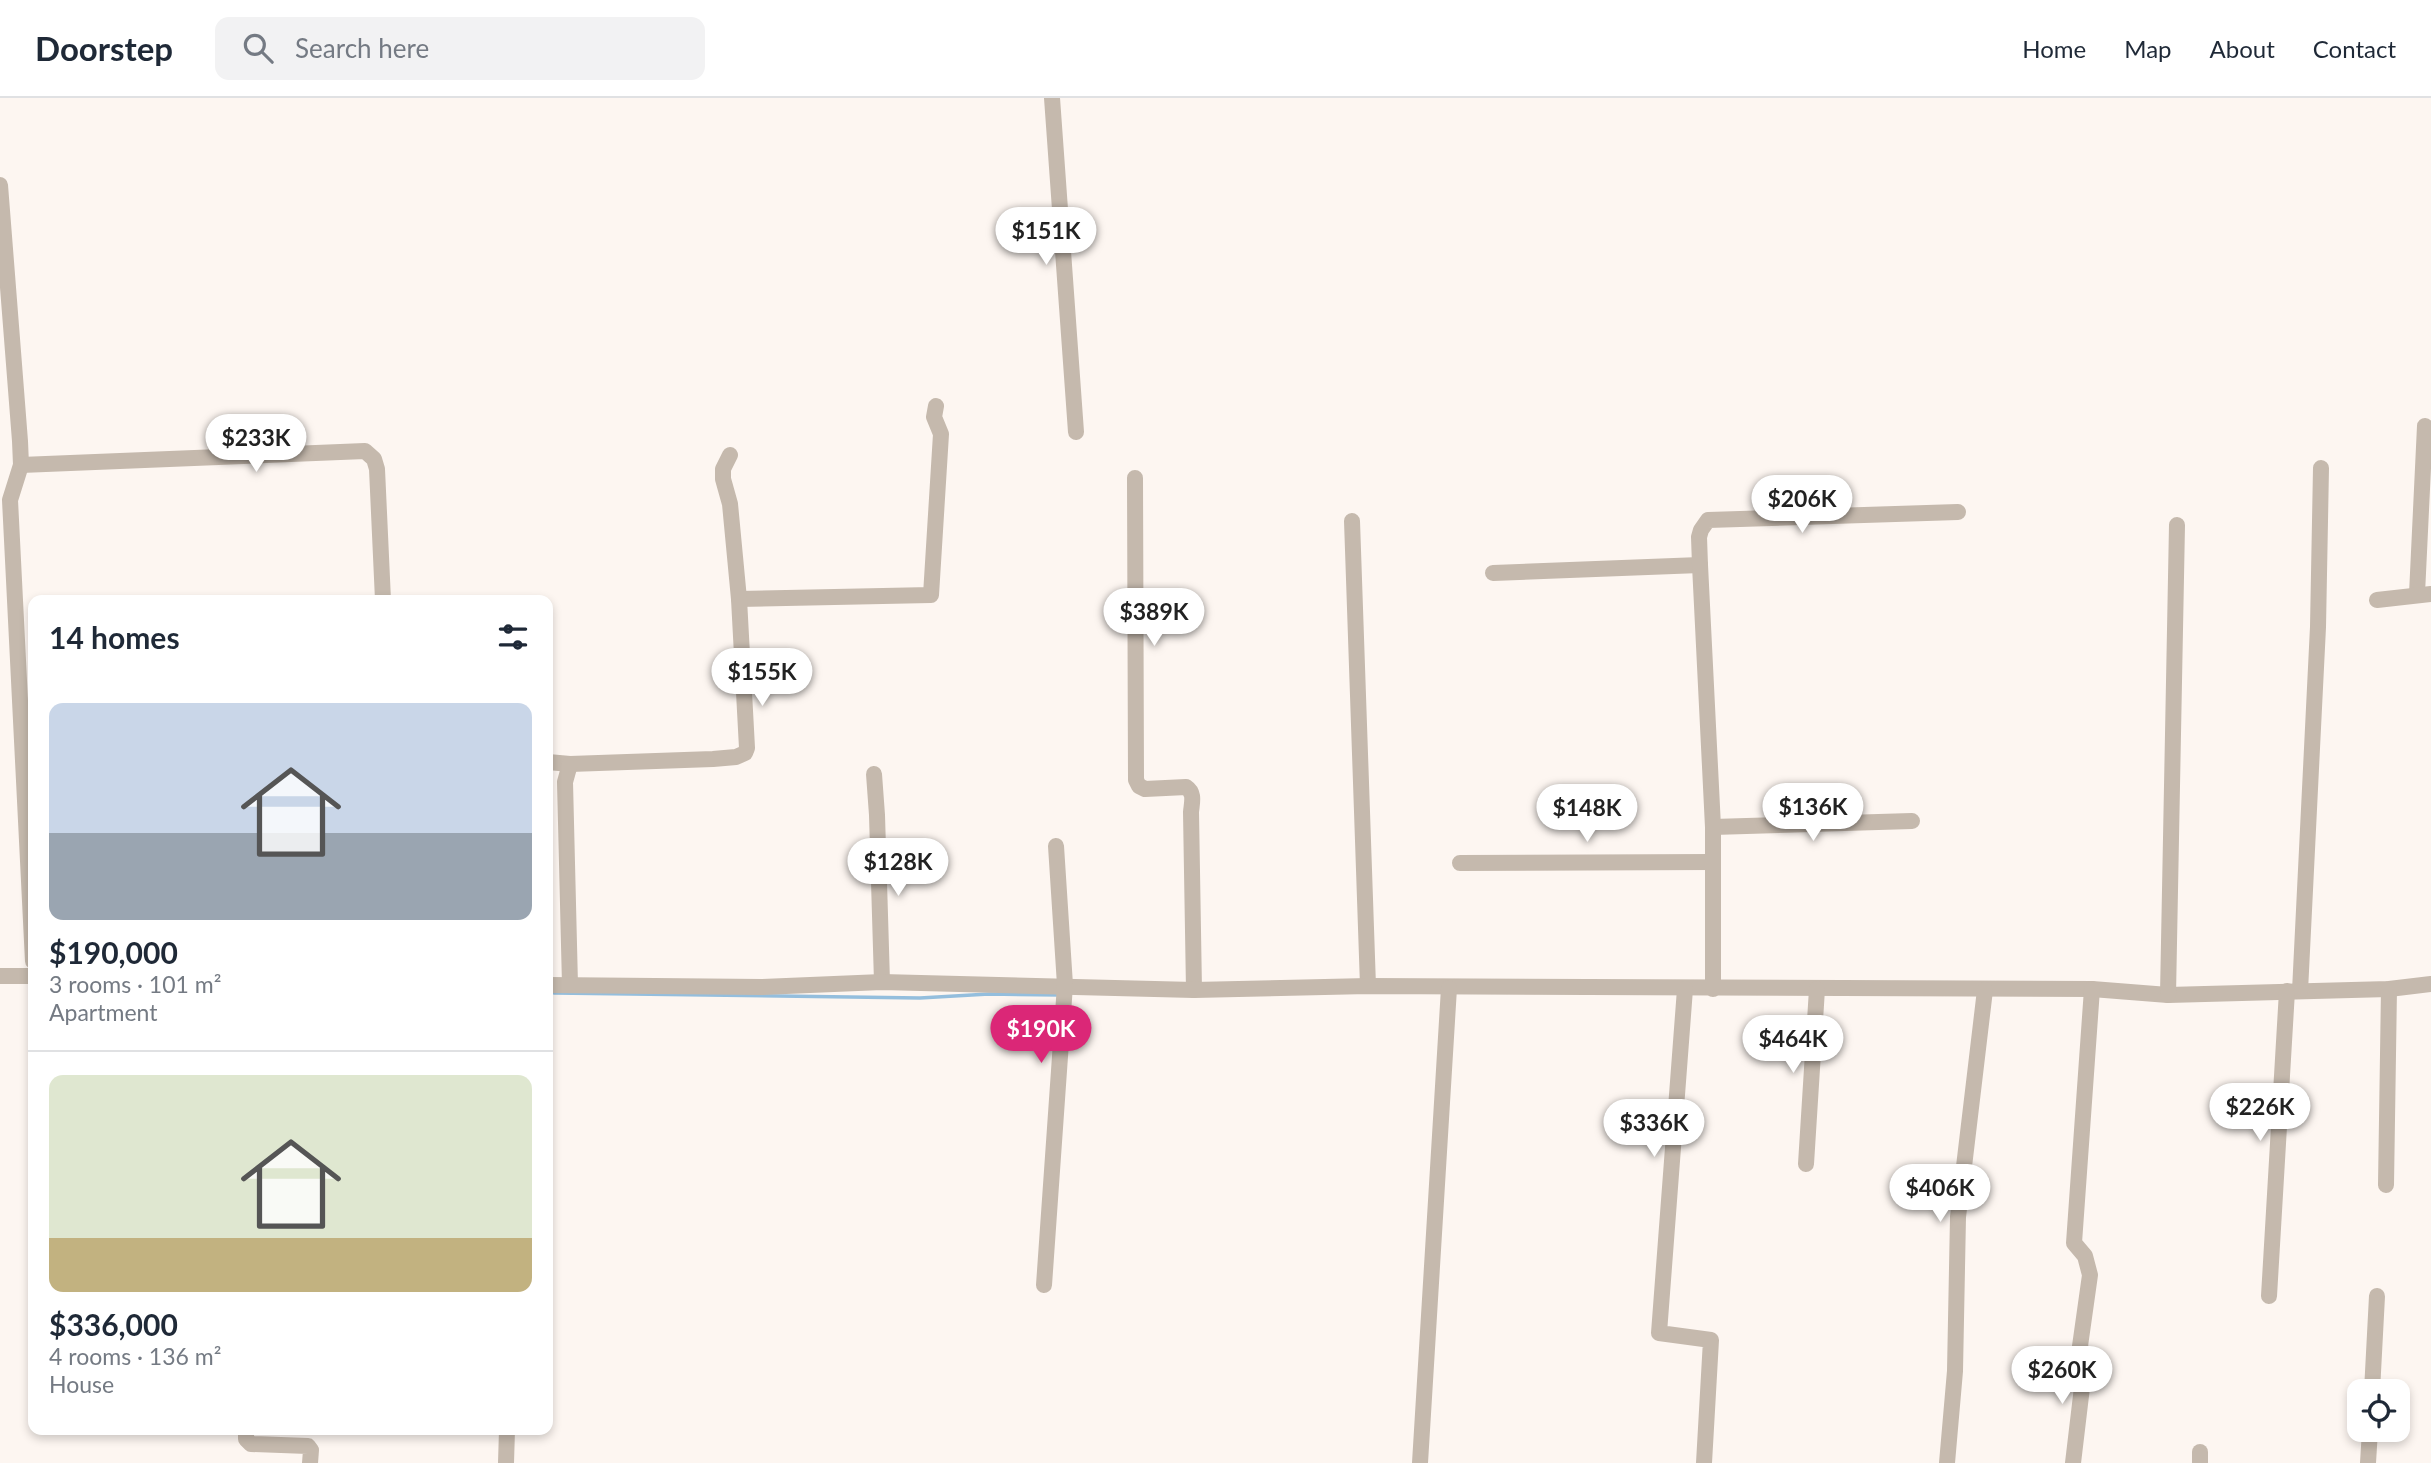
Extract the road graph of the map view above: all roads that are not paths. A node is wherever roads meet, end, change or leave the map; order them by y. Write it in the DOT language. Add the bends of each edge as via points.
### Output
graph roads {
  1 [pos="1052,98"];
  2 [pos="0,185"];
  3 [pos="936,406"];
  4 [pos="2425,426"];
  5 [pos="1076,432"];
  6 [pos="730,455"];
  7 [pos="21,465"];
  8 [pos="2321,468"];
  9 [pos="1135,478"];
  10 [pos="1958,512"];
  11 [pos="1352,521"];
  12 [pos="2177,525"];
  13 [pos="1700,565"];
  14 [pos="1493,573"];
  15 [pos="2424,594"];
  16 [pos="383,595"];
  17 [pos="739,599"];
  18 [pos="2377,600"];
  19 [pos="553,762"];
  20 [pos="570,764"];
  21 [pos="874,774"];
  22 [pos="1912,821"];
  23 [pos="1713,827"];
  24 [pos="1056,846"];
  25 [pos="28,861"];
  26 [pos="1713,862"];
  27 [pos="1460,863"];
  28 [pos="0,976"];
  29 [pos="28,976"];
  30 [pos="882,982"];
  31 [pos="2431,984"];
  32 [pos="553,985"];
  33 [pos="570,985"];
  34 [pos="1065,985"];
  35 [pos="1368,986"];
  36 [pos="1449,988"];
  37 [pos="1685,989"];
  38 [pos="1713,989"];
  39 [pos="1817,989"];
  40 [pos="2092,989"];
  41 [pos="2389,989"];
  42 [pos="1194,990"];
  43 [pos="1985,990"];
  44 [pos="2294,991"];
  45 [pos="2168,995"];
  46 [pos="1806,1164"];
  47 [pos="2385,1185"];
  48 [pos="1044,1285"];
  49 [pos="2269,1296"];
  50 [pos="2377,1296"];
  51 [pos="2373,1379"];
  52 [pos="246,1435"];
  53 [pos="508,1435"];
  54 [pos="2369,1442"];
  55 [pos="310,1463"];
  56 [pos="506,1463"];
  57 [pos="1420,1463"];
  58 [pos="1704,1463"];
  59 [pos="1947,1463"];
  60 [pos="2073,1463"];
  61 [pos="2368,1463"];
  1 -- 5 [label="street"];
  2 -- 7 [label="street"];
  3 -- 17 [label="street" via="934,417 941,434 931,595"];
  4 -- 15 [label="street"];
  6 -- 17 [label="street" via="723,479 730,504"];
  7 -- 16 [label="street" via="365,451 374,458 377,469"];
  7 -- 25 [label="street" via="10,499"];
  8 -- 44 [label="street" via="2318,628"];
  9 -- 42 [label="street" via="1136,780 1145,789 1186,787 1193,797"];
  10 -- 13 [label="street" via="1708,520 1699,537"];
  11 -- 35 [label="street"];
  12 -- 45 [label="street"];
  13 -- 14 [label="street"];
  13 -- 23 [label="street"];
  15 -- 18 [label="street"];
  17 -- 20 [label="street" via="745,753 713,760"];
  19 -- 20 [label="street"];
  20 -- 33 [label="street" via="565,782"];
  21 -- 30 [label="street"];
  22 -- 23 [label="street"];
  23 -- 26 [label="street"];
  24 -- 34 [label="street"];
  26 -- 27 [label="street"];
  26 -- 38 [label="street"];
  28 -- 29 [label="street"];
  30 -- 33 [label="street" via="762,987"];
  30 -- 34 [label="street"];
  31 -- 41 [label="street"];
  32 -- 33 [label="street"];
  34 -- 42 [label="street"];
  34 -- 48 [label="street"];
  35 -- 36 [label="street"];
  35 -- 42 [label="street"];
  36 -- 37 [label="street"];
  36 -- 57 [label="street"];
  37 -- 38 [label="street"];
  37 -- 58 [label="street" via="1660,1333 1711,1340"];
  38 -- 39 [label="street"];
  39 -- 43 [label="street"];
  39 -- 46 [label="street"];
  40 -- 43 [label="street"];
  40 -- 45 [label="street"];
  40 -- 60 [label="street" via="2074,1242 2085,1256 2090,1275 2080,1346 2085,1362"];
  41 -- 44 [label="street"];
  41 -- 47 [label="street"];
  43 -- 59 [label="street" via="1958,1217 1955,1371"];
  44 -- 45 [label="street"];
  44 -- 49 [label="street"];
  50 -- 51 [label="street"];
  52 -- 55 [label="street" via="251,1444 308,1446"];
  53 -- 56 [label="street"];
  54 -- 61 [label="street"];
}
